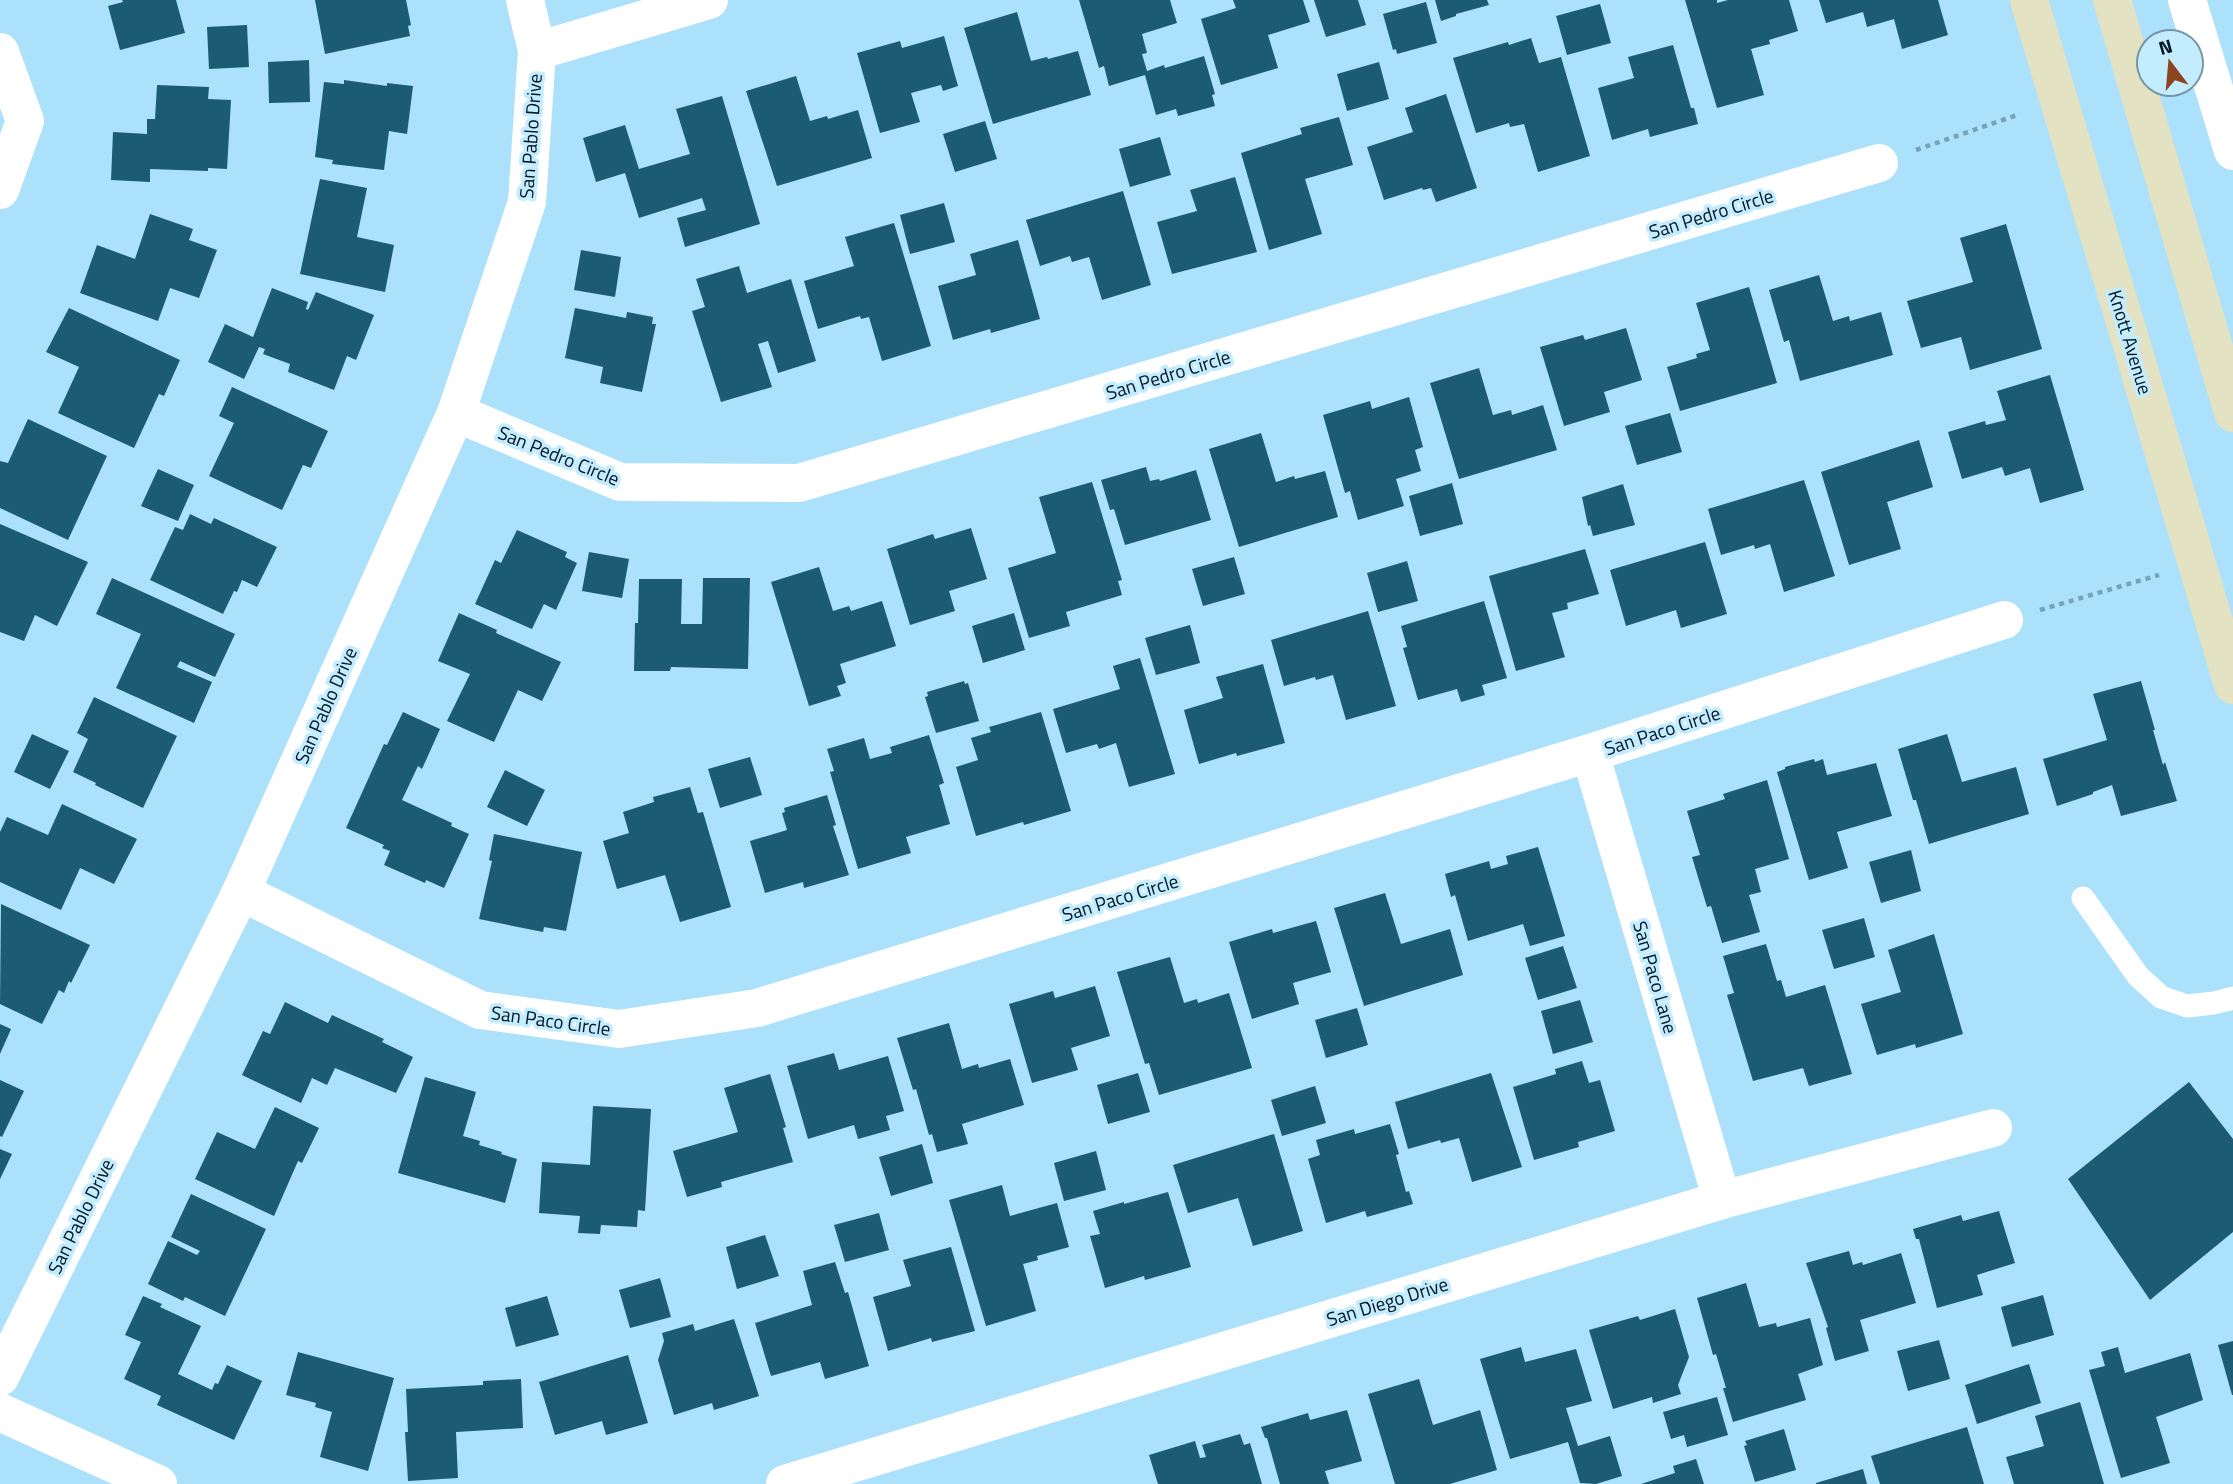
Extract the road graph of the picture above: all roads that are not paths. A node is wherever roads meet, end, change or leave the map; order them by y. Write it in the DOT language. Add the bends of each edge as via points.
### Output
graph roads {
  1 [pos="525,0"];
  2 [pos="709,0"];
  3 [pos="2029,0"];
  4 [pos="2112,0"];
  5 [pos="2187,0"];
  6 [pos="537,51"];
  7 [pos="0,52"];
  8 [pos="2233,151"];
  9 [pos="1879,163"];
  10 [pos="0,190"];
  11 [pos="456,413"];
  12 [pos="2233,414"];
  13 [pos="2004,620"];
  14 [pos="2233,685"];
  15 [pos="1590,753"];
  16 [pos="242,892"];
  17 [pos="2083,898"];
  18 [pos="2233,998"];
  19 [pos="1993,1128"];
  20 [pos="1722,1200"];
  21 [pos="0,1377"];
  22 [pos="0,1412"];
  23 [pos="158,1484"];
  24 [pos="785,1484"];
  1 -- 6 [label="street, San Pablo Drive"];
  2 -- 6 [label="street"];
  3 -- 14 [label="main road, Knott Avenue"];
  4 -- 12 [label="main road"];
  5 -- 8 [label="street"];
  6 -- 11 [label="street, San Pablo Drive" via="527,202"];
  7 -- 10 [label="street" via="25,121"];
  9 -- 11 [label="street, San Pedro Circle" via="799,484 620,482"];
  11 -- 16 [label="street, San Pablo Drive"];
  13 -- 15 [label="street, San Paco Circle"];
  15 -- 16 [label="street, San Paco Circle" via="757,1007 620,1029 480,1010"];
  15 -- 20 [label="street, San Paco Lane"];
  16 -- 21 [label="street, San Pablo Drive"];
  17 -- 18 [label="lane" via="2138,976 2161,996 2188,1006"];
  19 -- 20 [label="street, San Diego Drive"];
  20 -- 24 [label="street, San Diego Drive"];
  22 -- 23 [label="street"];
}
